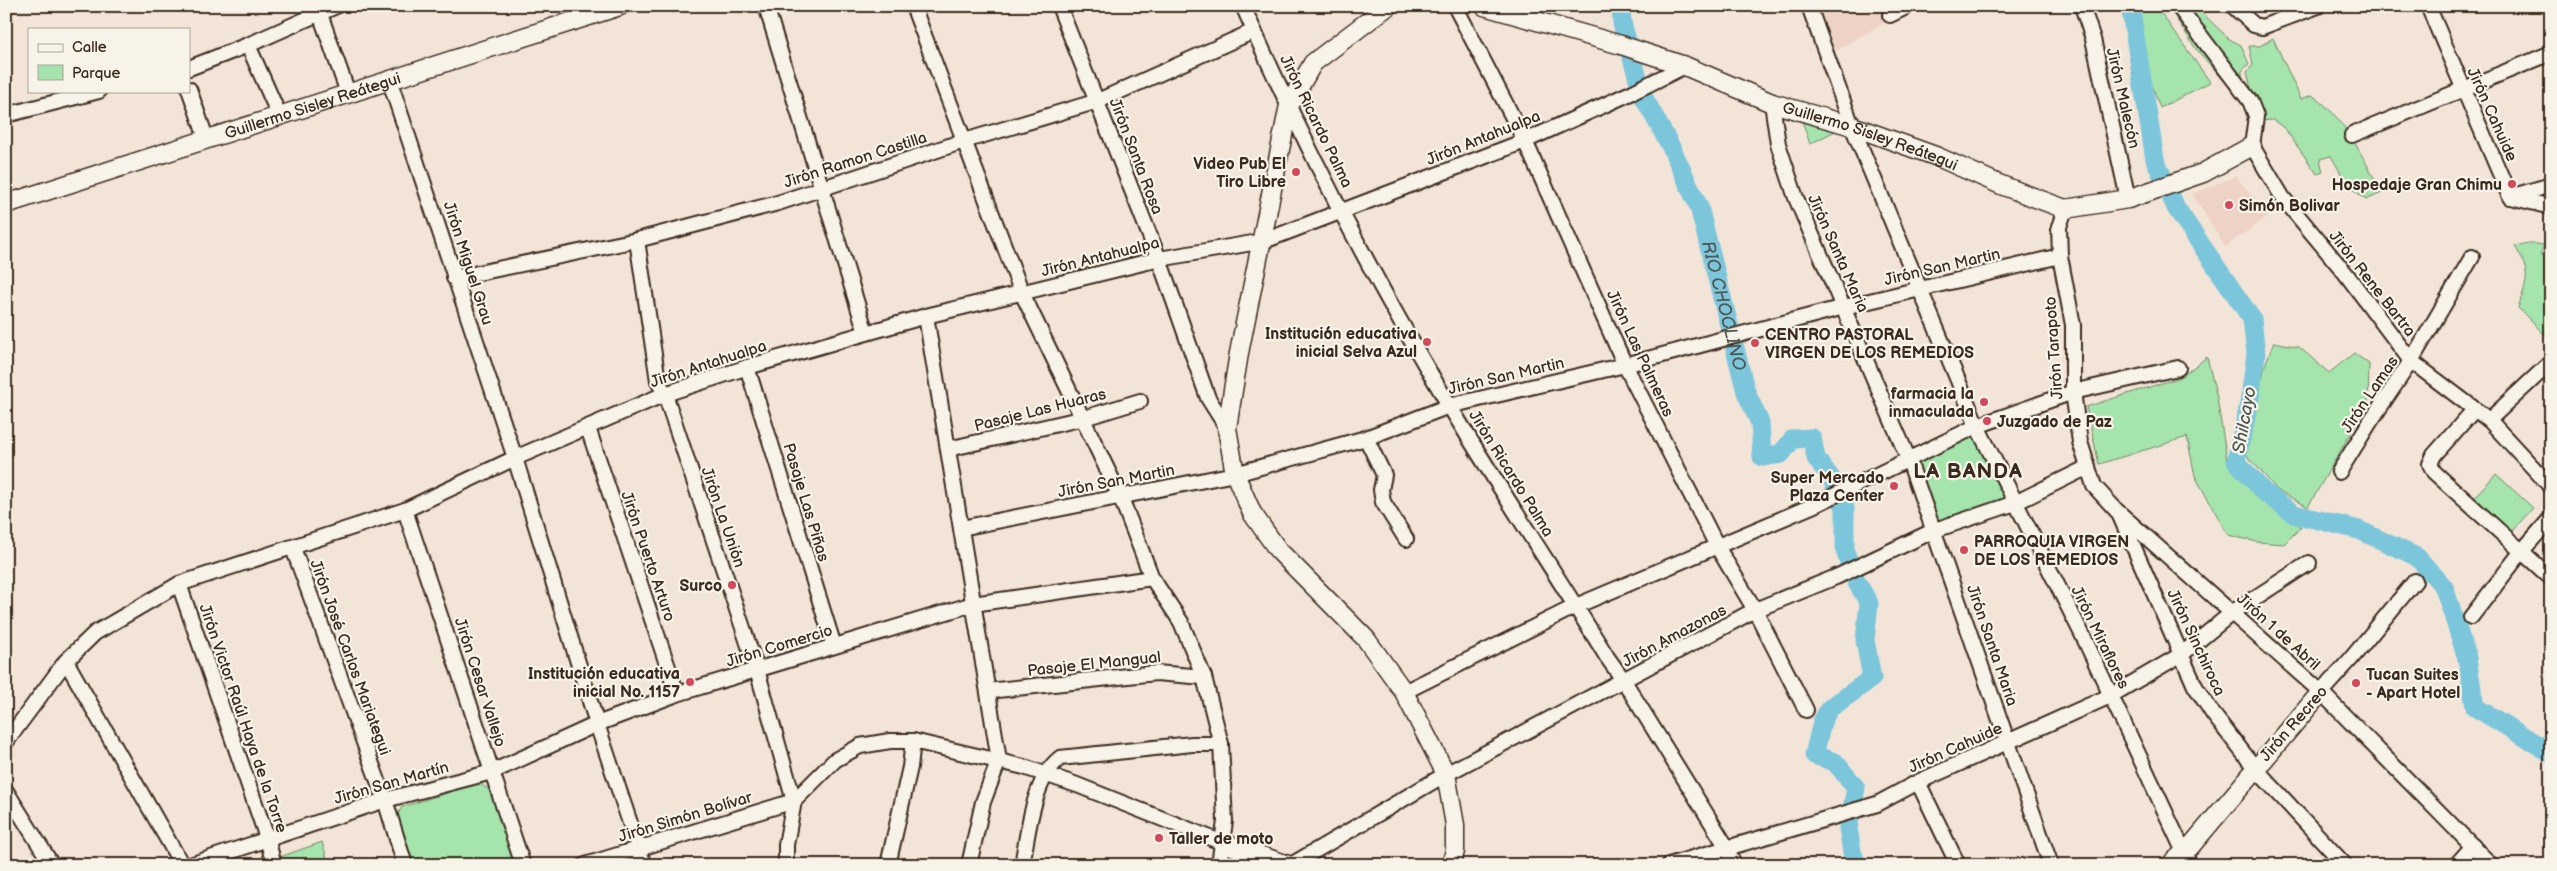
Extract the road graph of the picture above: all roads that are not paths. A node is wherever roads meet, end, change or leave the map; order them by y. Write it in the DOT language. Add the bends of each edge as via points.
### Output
graph roads {
  1 [pos="336,6"];
  2 [pos="620,6"];
  3 [pos="766,6"];
  4 [pos="913,6"];
  5 [pos="1059,6"];
  6 [pos="1243,6"];
  7 [pos="1388,6"];
  8 [pos="1455,6"];
  9 [pos="1484,6"];
  10 [pos="1809,6"];
  11 [pos="1908,6"];
  12 [pos="2082,6"];
  13 [pos="2178,6"];
  14 [pos="2233,6"];
  15 [pos="2318,6"];
  16 [pos="2428,6"];
  17 [pos="320,14"];
  18 [pos="1890,15"];
  19 [pos="1254,31"];
  20 [pos="248,45"];
  21 [pos="2551,53"];
  22 [pos="1685,66"];
  23 [pos="190,68"];
  24 [pos="390,79"];
  25 [pos="2462,89"];
  26 [pos="95,92"];
  27 [pos="190,92"];
  28 [pos="348,93"];
  29 [pos="1098,101"];
  30 [pos="1772,103"];
  31 [pos="1290,105"];
  32 [pos="6,115"];
  33 [pos="279,115"];
  34 [pos="1852,126"];
  35 [pos="2352,135"];
  36 [pos="206,138"];
  37 [pos="964,141"];
  38 [pos="1525,141"];
  39 [pos="2252,146"];
  40 [pos="2551,185"];
  41 [pos="823,188"];
  42 [pos="2510,197"];
  43 [pos="2128,199"];
  44 [pos="6,204"];
  45 [pos="2551,207"];
  46 [pos="2065,209"];
  47 [pos="1341,212"];
  48 [pos="637,240"];
  49 [pos="1264,241"];
  50 [pos="2060,256"];
  51 [pos="2472,256"];
  52 [pos="1158,259"];
  53 [pos="454,278"];
  54 [pos="1920,288"];
  55 [pos="1022,293"];
  56 [pos="1844,307"];
  57 [pos="926,316"];
  58 [pos="866,333"];
  59 [pos="2411,362"];
  60 [pos="2551,362"];
  61 [pos="1625,365"];
  62 [pos="747,367"];
  63 [pos="2178,368"];
  64 [pos="2073,392"];
  65 [pos="665,394"];
  66 [pos="1140,401"];
  67 [pos="1449,406"];
  68 [pos="2474,410"];
  69 [pos="1084,418"];
  70 [pos="2489,420"];
  71 [pos="1977,426"];
  72 [pos="588,428"];
  73 [pos="1227,428"];
  74 [pos="1366,438"];
  75 [pos="948,448"];
  76 [pos="515,458"];
  77 [pos="1908,458"];
  78 [pos="2088,467"];
  79 [pos="2339,472"];
  80 [pos="1235,474"];
  81 [pos="2551,487"];
  82 [pos="1121,498"];
  83 [pos="2014,503"];
  84 [pos="405,510"];
  85 [pos="2117,511"];
  86 [pos="2551,518"];
  87 [pos="961,528"];
  88 [pos="1934,530"];
  89 [pos="1406,539"];
  90 [pos="293,548"];
  91 [pos="1718,548"];
  92 [pos="2522,551"];
  93 [pos="2309,563"];
  94 [pos="1152,578"];
  95 [pos="2551,578"];
  96 [pos="2415,581"];
  97 [pos="179,584"];
  98 [pos="973,604"];
  99 [pos="1576,606"];
  100 [pos="1755,610"];
  101 [pos="2233,612"];
  102 [pos="2471,617"];
  103 [pos="834,646"];
  104 [pos="2182,654"];
  105 [pos="66,661"];
  106 [pos="757,670"];
  107 [pos="1204,677"];
  108 [pos="1624,681"];
  109 [pos="988,692"];
  110 [pos="1404,692"];
  111 [pos="2320,692"];
  112 [pos="677,694"];
  113 [pos="2110,696"];
  114 [pos="1806,710"];
  115 [pos="597,724"];
  116 [pos="913,741"];
  117 [pos="6,742"];
  118 [pos="2009,742"];
  119 [pos="1220,744"];
  120 [pos="999,760"];
  121 [pos="2255,768"];
  122 [pos="492,772"];
  123 [pos="1046,774"];
  124 [pos="1446,774"];
  125 [pos="1918,782"];
  126 [pos="6,791"];
  127 [pos="385,800"];
  128 [pos="794,802"];
  129 [pos="267,838"];
  130 [pos="1223,843"];
  131 [pos="1726,846"];
  132 [pos="2473,846"];
  133 [pos="639,848"];
  134 [pos="2181,861"];
  135 [pos="52,865"];
  136 [pos="182,865"];
  137 [pos="190,865"];
  138 [pos="274,865"];
  139 [pos="405,865"];
  140 [pos="523,865"];
  141 [pos="586,865"];
  142 [pos="644,865"];
  143 [pos="786,865"];
  144 [pos="888,865"];
  145 [pos="969,865"];
  146 [pos="1022,865"];
  147 [pos="1219,865"];
  148 [pos="1289,865"];
  149 [pos="1451,865"];
  150 [pos="1669,865"];
  151 [pos="1734,865"];
  152 [pos="1958,865"];
  153 [pos="2050,865"];
  154 [pos="2346,865"];
  155 [pos="2456,865"];
  156 [pos="2491,865"];
  1 -- 17 [label="street"];
  2 -- 24 [label="main road, Guillermo Sisley Reátegui"];
  3 -- 41 [label="street"];
  4 -- 37 [label="street"];
  5 -- 29 [label="street, Jirón Santa Rosa"];
  6 -- 19 [label="street, Jirón Ricardo Palma"];
  7 -- 31 [label="main road" via="1313,63"];
  8 -- 38 [label="street, Jirón Las Palmeras"];
  9 -- 22 [label="main road, Guillermo Sisley Reátegui"];
  10 -- 34 [label="street, Jirón Miraflores"];
  11 -- 18 [label="street"];
  12 -- 43 [label="street, Jirón Malecón" via="2095,48"];
  13 -- 39 [label="street" via="2250,101 2256,116"];
  14 -- 15 [label="street" via="2254,25 2262,27"];
  16 -- 25 [label="street, Jirón Cahuide"];
  17 -- 20 [label="street"];
  17 -- 28 [label="street"];
  19 -- 29 [label="street, Jirón Ramon Castilla"];
  19 -- 31 [label="street, Jirón Ricardo Palma"];
  20 -- 23 [label="street"];
  20 -- 33 [label="street"];
  21 -- 25 [label="street"];
  22 -- 30 [label="main road, Guillermo Sisley Reátegui"];
  22 -- 38 [label="street, Jirón Antahualpa"];
  24 -- 28 [label="main road, Guillermo Sisley Reátegui"];
  24 -- 53 [label="street, Jirón Miguel Grau"];
  25 -- 35 [label="street"];
  25 -- 42 [label="street, Jirón Cahuide"];
  26 -- 32 [label="street"];
  27 -- 36 [label="street"];
  28 -- 33 [label="main road, Guillermo Sisley Reátegui"];
  29 -- 37 [label="street, Jirón Ramon Castilla"];
  29 -- 52 [label="street, Jirón Santa Rosa"];
  30 -- 34 [label="main road, Guillermo Sisley Reátegui"];
  30 -- 56 [label="street, Jirón Santa Maria" via="1778,144 1796,198"];
  31 -- 47 [label="street, Jirón Ricardo Palma"];
  31 -- 49 [label="main road"];
  33 -- 36 [label="main road, Guillermo Sisley Reátegui"];
  34 -- 46 [label="main road, Guillermo Sisley Reátegui"];
  34 -- 54 [label="street, Jirón Miraflores"];
  36 -- 44 [label="main road, Guillermo Sisley Reátegui"];
  37 -- 41 [label="street, Jirón Ramon Castilla"];
  37 -- 55 [label="street"];
  38 -- 47 [label="street, Jirón Antahualpa"];
  38 -- 61 [label="street, Jirón Las Palmeras"];
  39 -- 43 [label="main road, Guillermo Sisley Reátegui" via="2202,173"];
  39 -- 59 [label="street, Jirón Rene Bartra" via="2283,198 2346,274"];
  40 -- 42 [label="street"];
  41 -- 48 [label="street, Jirón Ramon Castilla"];
  41 -- 58 [label="street"];
  42 -- 45 [label="street"];
  43 -- 46 [label="main road, Guillermo Sisley Reátegui"];
  46 -- 50 [label="street, Jirón Tarapoto" via="2060,227"];
  47 -- 49 [label="street, Jirón Antahualpa"];
  47 -- 67 [label="street, Jirón Ricardo Palma"];
  48 -- 53 [label="street, Jirón Ramon Castilla"];
  48 -- 65 [label="street, Jirón La Unión" via="656,368"];
  49 -- 52 [label="street, Jirón Antahualpa"];
  49 -- 73 [label="main road" via="1239,353"];
  50 -- 54 [label="street, Jirón San Martin"];
  50 -- 64 [label="street, Jirón Tarapoto" via="2072,324"];
  51 -- 59 [label="street, Jirón Lamas"];
  52 -- 55 [label="street, Jirón Antahualpa"];
  52 -- 73 [label="street, Jirón Santa Rosa" via="1208,398"];
  53 -- 76 [label="street, Jirón Miguel Grau"];
  54 -- 56 [label="street, Jirón San Martin"];
  54 -- 71 [label="street, Jirón Miraflores"];
  55 -- 57 [label="street, Jirón Antahualpa"];
  55 -- 69 [label="street"];
  56 -- 61 [label="street, Jirón San Martin"];
  56 -- 77 [label="street, Jirón Santa Maria"];
  57 -- 58 [label="street, Jirón Antahualpa"];
  57 -- 75 [label="street"];
  58 -- 62 [label="street, Jirón Antahualpa"];
  59 -- 68 [label="street, Jirón Rene Bartra"];
  59 -- 79 [label="street, Jirón Lamas"];
  60 -- 70 [label="street"];
  61 -- 67 [label="street, Jirón San Martin"];
  61 -- 91 [label="street, Jirón Las Palmeras"];
  62 -- 65 [label="street, Jirón Antahualpa"];
  62 -- 103 [label="street, Pasaje Las Piñas"];
  63 -- 64 [label="street"];
  64 -- 71 [label="street"];
  64 -- 78 [label="street, Jirón Tarapoto" via="2080,442"];
  65 -- 72 [label="street, Jirón Antahualpa"];
  65 -- 106 [label="street, Jirón La Unión"];
  66 -- 69 [label="street, Pasaje Las Huaras"];
  67 -- 74 [label="street, Jirón San Martin"];
  67 -- 99 [label="street, Jirón Ricardo Palma"];
  68 -- 70 [label="street, Jirón Rene Bartra"];
  68 -- 92 [label="street" via="2434,455 2430,464 2434,472"];
  69 -- 75 [label="street, Pasaje Las Huaras"];
  69 -- 82 [label="street"];
  70 -- 81 [label="street, Jirón Rene Bartra"];
  71 -- 77 [label="street"];
  71 -- 83 [label="street, Jirón Miraflores"];
  72 -- 76 [label="street, Jirón Antahualpa"];
  72 -- 112 [label="street, Jirón Puerto Arturo"];
  73 -- 80 [label="main road"];
  74 -- 80 [label="street, Jirón San Martin"];
  74 -- 89 [label="street" via="1384,476 1383,502"];
  75 -- 87 [label="street"];
  76 -- 84 [label="street, Jirón Antahualpa"];
  76 -- 115 [label="street, Jirón Miguel Grau"];
  77 -- 88 [label="street, Jirón Santa Maria"];
  77 -- 91 [label="street"];
  78 -- 83 [label="street, Jirón Amazonas"];
  78 -- 85 [label="street, Jirón 1 de Abril" via="2094,486"];
  80 -- 82 [label="street, Jirón San Martin"];
  80 -- 110 [label="main road" via="1252,513 1278,550 1366,639"];
  82 -- 87 [label="street, Jirón San Martin"];
  82 -- 94 [label="street"];
  83 -- 88 [label="street, Jirón Amazonas"];
  83 -- 113 [label="street, Jirón Miraflores" via="2084,638"];
  84 -- 90 [label="street, Jirón Antahualpa"];
  84 -- 122 [label="street, Jirón Cesar Vallejo"];
  85 -- 101 [label="street, Jirón 1 de Abril"];
  85 -- 104 [label="street, Jirón Sinchiroca"];
  86 -- 92 [label="street"];
  87 -- 98 [label="street"];
  88 -- 100 [label="street, Jirón Amazonas" via="1836,577"];
  88 -- 118 [label="street, Jirón Santa Maria"];
  90 -- 97 [label="street, Jirón Antahualpa"];
  90 -- 127 [label="street, Jirón José Carlos Mariategui"];
  91 -- 99 [label="street"];
  91 -- 100 [label="street, Jirón Las Palmeras"];
  92 -- 95 [label="street"];
  92 -- 102 [label="street"];
  93 -- 101 [label="street, Jirón Cahuide"];
  94 -- 98 [label="street, Jirón Comercio"];
  94 -- 107 [label="street" via="1181,622"];
  96 -- 111 [label="street, Jirón Recreo"];
  97 -- 105 [label="street, Jirón Antahualpa" via="95,633"];
  97 -- 129 [label="street, Jirón Victor Raúl Haya de la Torre"];
  98 -- 103 [label="street, Jirón Comercio"];
  98 -- 109 [label="street"];
  99 -- 108 [label="street, Jirón Ricardo Palma"];
  99 -- 110 [label="street"];
  100 -- 108 [label="street, Jirón Amazonas"];
  100 -- 114 [label="street, Jirón Las Palmeras"];
  101 -- 104 [label="street, Jirón Cahuide"];
  101 -- 111 [label="street, Jirón 1 de Abril"];
  103 -- 106 [label="street, Jirón Comercio"];
  104 -- 113 [label="street, Jirón Cahuide"];
  104 -- 121 [label="street, Jirón Sinchiroca" via="2195,686 2212,714"];
  105 -- 117 [label="street, Jirón Antahualpa"];
  105 -- 136 [label="street"];
  106 -- 112 [label="street, Jirón Comercio"];
  106 -- 128 [label="street, Jirón La Unión"];
  107 -- 109 [label="street, Pasaje El Mangual" via="1156,673"];
  107 -- 119 [label="street"];
  108 -- 124 [label="street, Jirón Amazonas"];
  108 -- 131 [label="street, Jirón Ricardo Palma"];
  109 -- 120 [label="street"];
  110 -- 124 [label="main road"];
  111 -- 121 [label="main road, Jirón Recreo"];
  111 -- 132 [label="street, Jirón 1 de Abril"];
  112 -- 115 [label="street, Jirón Comercio"];
  113 -- 118 [label="street, Jirón Cahuide"];
  113 -- 134 [label="street, Jirón Miraflores"];
  115 -- 122 [label="street, Jirón San Martín"];
  115 -- 133 [label="street, Jirón Miguel Grau"];
  116 -- 120 [label="street"];
  116 -- 128 [label="street" via="860,746 835,760"];
  116 -- 144 [label="street"];
  118 -- 125 [label="street, Jirón Cahuide"];
  118 -- 153 [label="street, Jirón Santa Maria"];
  119 -- 123 [label="street" via="1066,756 1055,762"];
  119 -- 130 [label="street" via="1225,821"];
  120 -- 123 [label="street"];
  120 -- 145 [label="street" via="983,802"];
  121 -- 134 [label="main road, Jirón Recreo"];
  121 -- 154 [label="street, Jirón Sinchiroca"];
  122 -- 127 [label="street, Jirón San Martín"];
  122 -- 140 [label="street, Jirón Cesar Vallejo"];
  123 -- 130 [label="street"];
  123 -- 146 [label="street" via="1032,810"];
  124 -- 148 [label="street, Jirón Amazonas"];
  124 -- 149 [label="main road" via="1455,825 1455,851"];
  125 -- 131 [label="street, Jirón Cahuide" via="1876,804"];
  125 -- 152 [label="street"];
  126 -- 135 [label="street"];
  127 -- 129 [label="street, Jirón San Martín"];
  127 -- 139 [label="street, Jirón José Carlos Mariategui"];
  128 -- 133 [label="street, Jirón Simón Bolívar"];
  128 -- 143 [label="street" via="786,845"];
  129 -- 137 [label="street, Jirón San Martín"];
  129 -- 138 [label="street, Jirón Victor Raúl Haya de la Torre"];
  130 -- 147 [label="street"];
  130 -- 148 [label="main road"];
  131 -- 150 [label="street, Jirón Cahuide"];
  131 -- 151 [label="street, Jirón Ricardo Palma"];
  132 -- 155 [label="street"];
  132 -- 156 [label="street, Jirón 1 de Abril"];
  133 -- 141 [label="street, Jirón Simón Bolívar"];
  133 -- 142 [label="street, Jirón Miguel Grau"];
}
